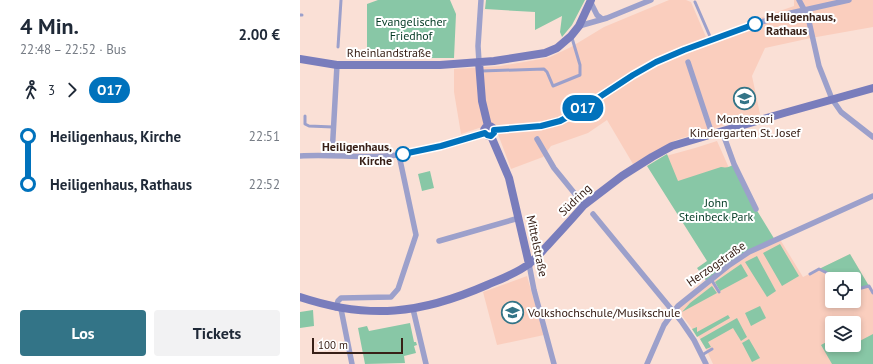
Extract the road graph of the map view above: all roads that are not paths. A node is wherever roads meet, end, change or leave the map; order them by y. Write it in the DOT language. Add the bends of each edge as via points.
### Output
graph roads {
  1 [pos="341,0"];
  2 [pos="481,0"];
  3 [pos="590,0"];
  4 [pos="651,0"];
  5 [pos="799,0"];
  6 [pos="849,0"];
  7 [pos="642,2"];
  8 [pos="695,2"];
  9 [pos="804,10"];
  10 [pos="602,19"];
  11 [pos="579,26"];
  12 [pos="571,36"];
  13 [pos="712,41"];
  14 [pos="338,47"];
  15 [pos="300,59"];
  16 [pos="479,62"];
  17 [pos="688,62"];
  18 [pos="337,65"];
  19 [pos="479,71"];
  20 [pos="873,88"];
  21 [pos="832,99"];
  22 [pos="305,116"];
  23 [pos="333,127"];
  24 [pos="490,131"];
  25 [pos="722,131"];
  26 [pos="712,134"];
  27 [pos="873,137"];
  28 [pos="537,139"];
  29 [pos="399,154"];
  30 [pos="332,155"];
  31 [pos="300,156"];
  32 [pos="873,196"];
  33 [pos="584,205"];
  34 [pos="756,209"];
  35 [pos="593,214"];
  36 [pos="519,218"];
  37 [pos="439,241"];
  38 [pos="529,264"];
  39 [pos="826,272"];
  40 [pos="810,274"];
  41 [pos="711,279"];
  42 [pos="861,288"];
  43 [pos="719,292"];
  44 [pos="873,293"];
  45 [pos="300,297"];
  46 [pos="338,308"];
  47 [pos="413,309"];
  48 [pos="673,312"];
  49 [pos="712,349"];
  50 [pos="702,355"];
  51 [pos="352,364"];
  52 [pos="426,364"];
  53 [pos="554,364"];
  54 [pos="647,364"];
  55 [pos="706,364"];
  1 -- 14 [label="lane"];
  2 -- 16 [label="street"];
  3 -- 10 [label="street"];
  3 -- 11 [label="street, Rheinlandstraße"];
  4 -- 7 [label="street"];
  5 -- 9 [label="street"];
  6 -- 9 [label="street"];
  7 -- 10 [label="street"];
  8 -- 13 [label="lane"];
  9 -- 13 [label="street" via="755,24"];
  9 -- 21 [label="street" via="819,66"];
  10 -- 11 [label="street"];
  11 -- 12 [label="street, Rheinlandstraße"];
  12 -- 16 [label="street, Rheinlandstraße" via="557,48 546,53"];
  12 -- 19 [label="lane" via="580,65 580,75 553,86 544,69"];
  13 -- 24 [label="street" via="656,62 560,121 541,126"];
  15 -- 18 [label="street, Rheinlandstraße"];
  16 -- 18 [label="street, Rheinlandstraße" via="440,65"];
  16 -- 19 [label="street, Mittelstraße"];
  17 -- 26 [label="street"];
  18 -- 23 [label="street"];
  19 -- 24 [label="street, Mittelstraße" via="482,101"];
  20 -- 21 [label="street, Südring"];
  21 -- 25 [label="street, Südring"];
  21 -- 27 [label="street" via="841,112"];
  22 -- 23 [label="lane" via="305,124 309,126"];
  23 -- 30 [label="street"];
  24 -- 29 [label="street" via="441,146"];
  24 -- 36 [label="street, Mittelstraße" via="507,172"];
  25 -- 26 [label="street, Südring"];
  25 -- 34 [label="street" via="734,164"];
  26 -- 33 [label="street, Südring" via="672,146 652,157"];
  28 -- 33 [label="street" via="554,168"];
  29 -- 30 [label="street"];
  29 -- 46 [label="street" via="416,234 398,289 391,297 341,298 338,301"];
  30 -- 31 [label="street"];
  32 -- 41 [label="street, Herzogstraße" via="749,252"];
  33 -- 38 [label="street, Südring"];
  35 -- 48 [label="street"];
  36 -- 37 [label="street"];
  36 -- 38 [label="street, Mittelstraße"];
  38 -- 47 [label="street, Südring" via="459,297"];
  38 -- 53 [label="street, Mittelstraße" via="535,304"];
  39 -- 40 [label="lane" via="820,269"];
  41 -- 43 [label="lane"];
  41 -- 48 [label="street, Herzogstraße"];
  42 -- 44 [label="lane" via="869,286"];
  45 -- 46 [label="street, Südring"];
  46 -- 47 [label="street, Südring" via="375,311"];
  46 -- 51 [label="street"];
  47 -- 52 [label="street"];
  48 -- 50 [label="street" via="684,319 691,329"];
  48 -- 54 [label="street, Herzogstraße" via="664,325"];
  49 -- 50 [label="lane"];
  50 -- 55 [label="street"];
}
